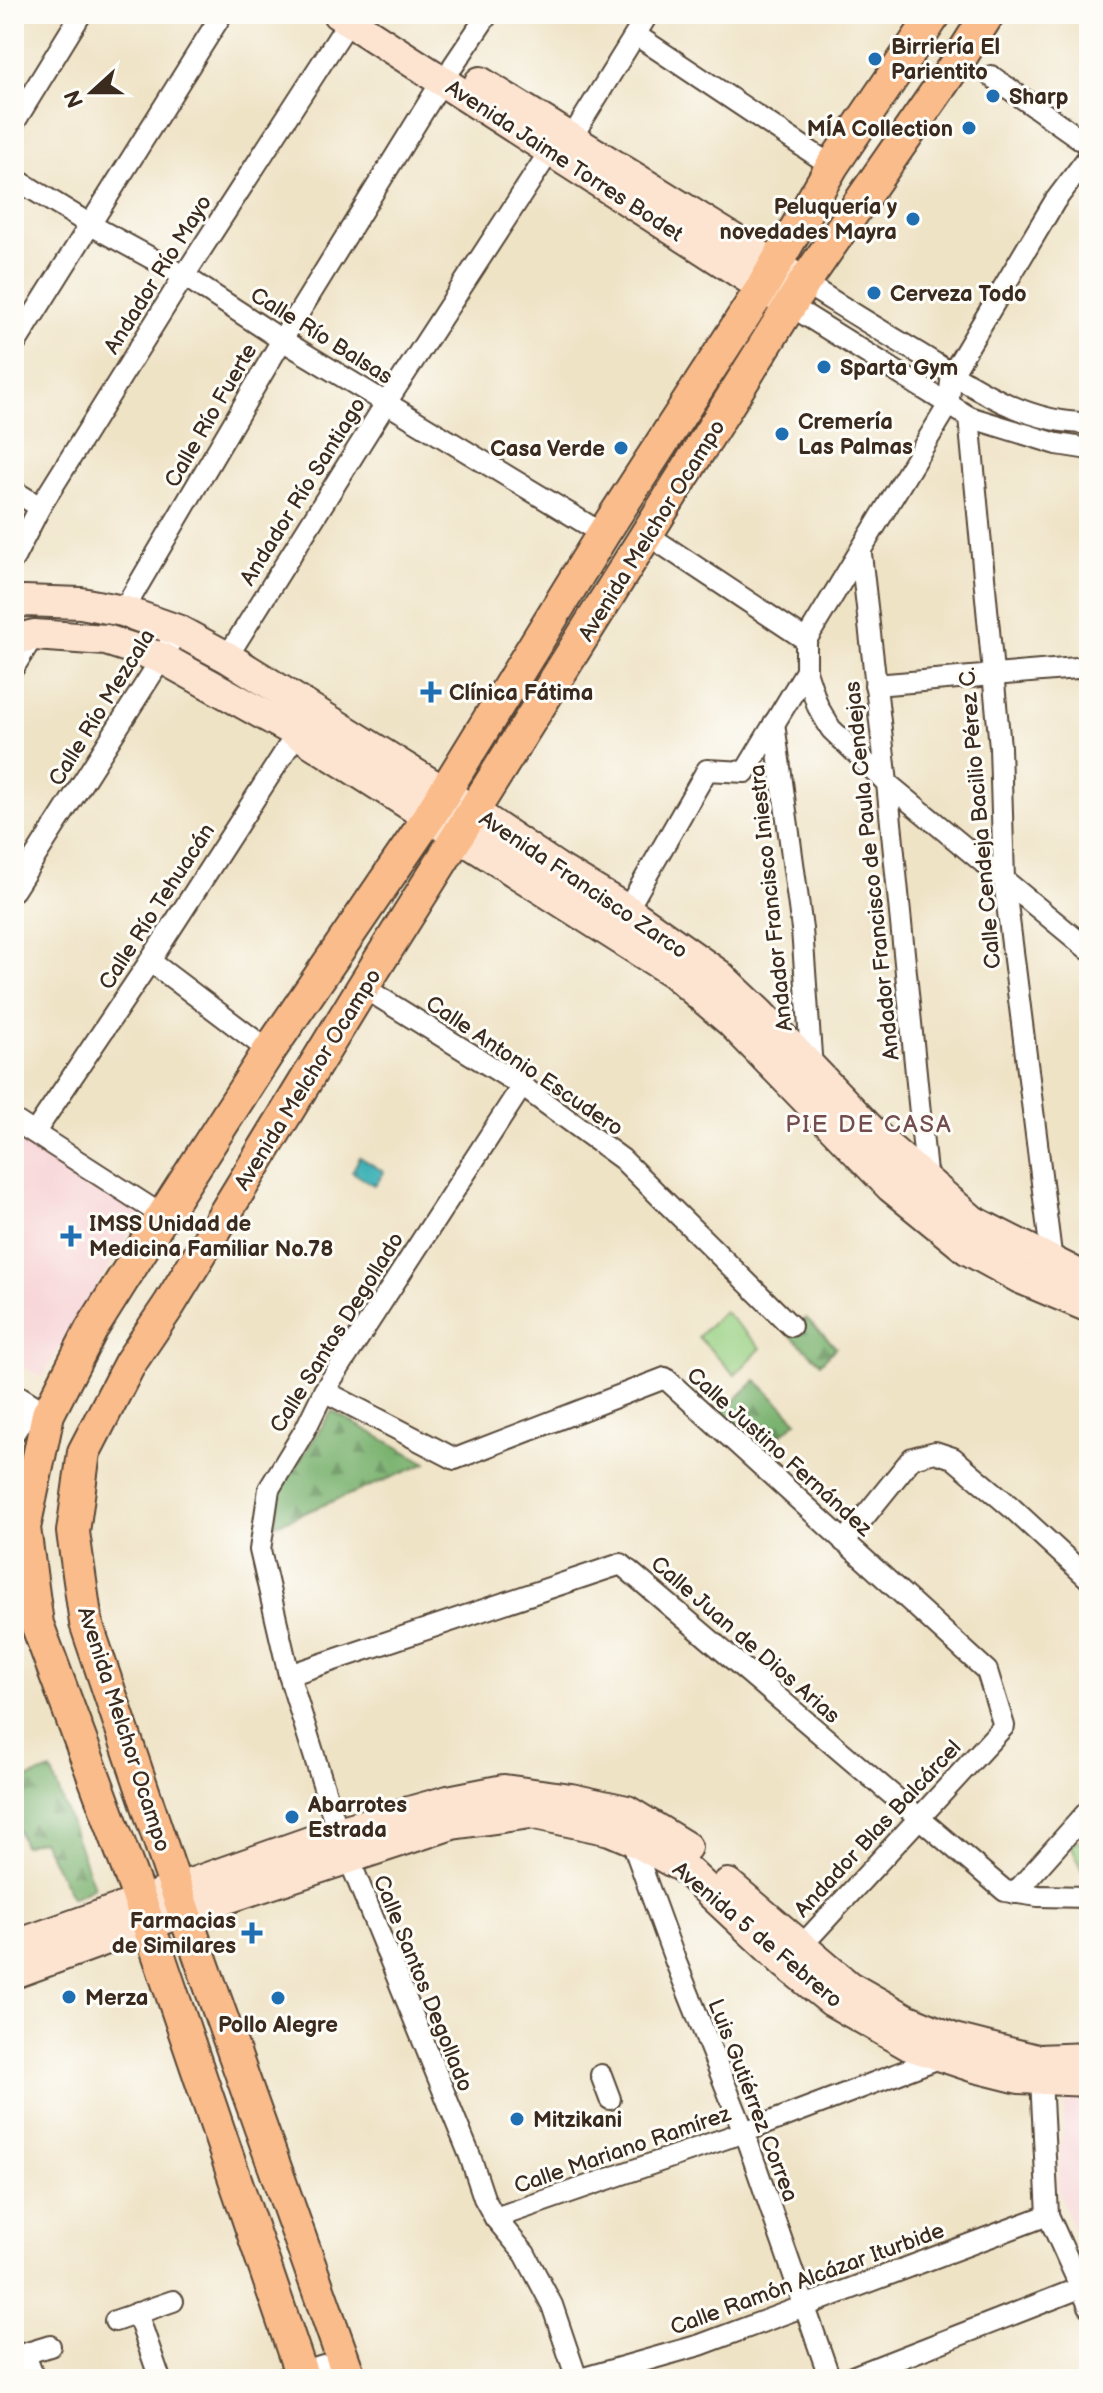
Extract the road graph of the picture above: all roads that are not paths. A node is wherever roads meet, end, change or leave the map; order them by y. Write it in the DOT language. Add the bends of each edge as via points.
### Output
graph roads {
  1 [pos="81,14"];
  2 [pos="222,14"];
  3 [pos="488,14"];
  4 [pos="648,14"];
  5 [pos="935,14"];
  6 [pos="988,14"];
  7 [pos="354,16"];
  8 [pos="636,35"];
  9 [pos="447,73"];
  10 [pos="991,76"];
  11 [pos="14,123"];
  12 [pos="561,144"];
  13 [pos="1089,145"];
  14 [pos="1089,156"];
  15 [pos="832,166"];
  16 [pos="14,178"];
  17 [pos="89,224"];
  18 [pos="184,276"];
  19 [pos="768,276"];
  20 [pos="798,295"];
  21 [pos="282,340"];
  22 [pos="14,346"];
  23 [pos="952,374"];
  24 [pos="386,403"];
  25 [pos="948,406"];
  26 [pos="969,417"];
  27 [pos="1089,423"];
  28 [pos="1089,449"];
  29 [pos="14,491"];
  30 [pos="40,507"];
  31 [pos="603,534"];
  32 [pos="648,535"];
  33 [pos="861,554"];
  34 [pos="14,558"];
  35 [pos="14,604"];
  36 [pos="123,611"];
  37 [pos="177,630"];
  38 [pos="24,637"];
  39 [pos="806,640"];
  40 [pos="227,657"];
  41 [pos="162,658"];
  42 [pos="14,667"];
  43 [pos="1089,667"];
  44 [pos="806,671"];
  45 [pos="992,675"];
  46 [pos="875,685"];
  47 [pos="328,720"];
  48 [pos="774,723"];
  49 [pos="297,733"];
  50 [pos="887,783"];
  51 [pos="437,804"];
  52 [pos="466,823"];
  53 [pos="1004,880"];
  54 [pos="14,890"];
  55 [pos="627,910"];
  56 [pos="1089,950"];
  57 [pos="150,961"];
  58 [pos="363,987"];
  59 [pos="269,1051"];
  60 [pos="812,1069"];
  61 [pos="522,1086"];
  62 [pos="14,1120"];
  63 [pos="35,1132"];
  64 [pos="927,1183"];
  65 [pos="163,1216"];
  66 [pos="1052,1262"];
  67 [pos="1089,1280"];
  68 [pos="1089,1307"];
  69 [pos="791,1326"];
  70 [pos="324,1391"];
  71 [pos="14,1393"];
  72 [pos="40,1410"];
  73 [pos="14,1433"];
  74 [pos="844,1542"];
  75 [pos="1089,1579"];
  76 [pos="26,1619"];
  77 [pos="289,1675"];
  78 [pos="1004,1726"];
  79 [pos="1089,1810"];
  80 [pos="917,1818"];
  81 [pos="631,1839"];
  82 [pos="342,1845"];
  83 [pos="1015,1893"];
  84 [pos="1089,1897"];
  85 [pos="181,1901"];
  86 [pos="144,1914"];
  87 [pos="14,1946"];
  88 [pos="793,1955"];
  89 [pos="14,1973"];
  90 [pos="942,2057"];
  91 [pos="1089,2058"];
  92 [pos="601,2075"];
  93 [pos="1041,2079"];
  94 [pos="1089,2081"];
  95 [pos="610,2099"];
  96 [pos="744,2132"];
  97 [pos="1048,2215"];
  98 [pos="495,2218"];
  99 [pos="1085,2297"];
  100 [pos="173,2301"];
  101 [pos="804,2305"];
  102 [pos="137,2313"];
  103 [pos="115,2321"];
  104 [pos="50,2346"];
  105 [pos="19,2356"];
  106 [pos="347,2374"];
  107 [pos="295,2377"];
  108 [pos="34,2379"];
  109 [pos="160,2379"];
  110 [pos="579,2379"];
  111 [pos="830,2379"];
  112 [pos="847,2379"];
  1 -- 11 [label="street"];
  2 -- 17 [label="street"];
  3 -- 9 [label="street, Calle Río Fuerte"];
  4 -- 8 [label="street, Andador Río Santiago"];
  5 -- 15 [label="main road, Avenida Melchor Ocampo"];
  6 -- 20 [label="main road, Avenida Melchor Ocampo"];
  7 -- 9 [label="street, Avenida Jaime Torres Bodet"];
  7 -- 18 [label="street, Andador Río Mayo"];
  8 -- 12 [label="street, Andador Río Santiago"];
  8 -- 15 [label="street"];
  9 -- 12 [label="street, Avenida Jaime Torres Bodet"];
  9 -- 21 [label="street, Calle Río Fuerte"];
  10 -- 13 [label="street"];
  12 -- 19 [label="street, Avenida Jaime Torres Bodet"];
  12 -- 24 [label="street, Andador Río Santiago"];
  14 -- 23 [label="street" via="1055,201"];
  15 -- 19 [label="main road, Avenida Melchor Ocampo"];
  16 -- 17 [label="street, Calle Río Balsas"];
  17 -- 18 [label="street, Calle Río Balsas"];
  17 -- 22 [label="street"];
  18 -- 21 [label="street, Calle Río Balsas"];
  18 -- 30 [label="street, Andador Río Mayo"];
  19 -- 20 [label="street, Avenida Jaime Torres Bodet"];
  19 -- 31 [label="main road, Avenida Melchor Ocampo"];
  20 -- 23 [label="street"];
  20 -- 25 [label="street"];
  20 -- 32 [label="main road, Avenida Melchor Ocampo"];
  21 -- 24 [label="street, Calle Río Balsas"];
  21 -- 36 [label="street, Calle Río Fuerte"];
  23 -- 25 [label="street"];
  23 -- 27 [label="street" via="980,393 1026,412"];
  24 -- 31 [label="street, Calle Río Balsas"];
  24 -- 40 [label="street, Andador Río Santiago"];
  25 -- 26 [label="street"];
  25 -- 33 [label="street"];
  26 -- 28 [label="street"];
  26 -- 45 [label="street, Calle Cendeja Bacilio Pérez C."];
  29 -- 30 [label="street"];
  30 -- 34 [label="street, Andador Río Mayo"];
  31 -- 51 [label="main road, Avenida Melchor Ocampo"];
  32 -- 39 [label="street"];
  32 -- 52 [label="main road, Avenida Melchor Ocampo"];
  33 -- 39 [label="street"];
  33 -- 46 [label="street, Andador Francisco de Paula Cendejas"];
  35 -- 36 [label="street, Avenida Francisco Zarco" via="81,603"];
  36 -- 37 [label="street, Avenida Francisco Zarco"];
  37 -- 40 [label="street, Avenida Francisco Zarco"];
  37 -- 41 [label="street, Calle Río Mezcala"];
  38 -- 41 [label="street, Avenida Francisco Zarco" via="106,640"];
  38 -- 42 [label="street"];
  39 -- 44 [label="street"];
  40 -- 47 [label="street, Avenida Francisco Zarco"];
  41 -- 49 [label="street, Avenida Francisco Zarco"];
  41 -- 54 [label="street, Calle Río Mezcala"];
  43 -- 45 [label="street"];
  44 -- 48 [label="street"];
  44 -- 50 [label="street" via="831,729"];
  45 -- 46 [label="street"];
  45 -- 53 [label="street, Calle Cendeja Bacilio Pérez C."];
  46 -- 50 [label="street, Andador Francisco de Paula Cendejas"];
  47 -- 49 [label="street"];
  47 -- 51 [label="street, Avenida Francisco Zarco"];
  48 -- 55 [label="street" via="745,772 707,770"];
  48 -- 60 [label="street, Andador Francisco Iniestra" via="802,929"];
  49 -- 51 [label="street, Avenida Francisco Zarco"];
  49 -- 57 [label="street, Calle Río Tehuacán"];
  50 -- 53 [label="street"];
  50 -- 64 [label="street, Andador Francisco de Paula Cendejas"];
  51 -- 52 [label="street, Avenida Francisco Zarco"];
  51 -- 59 [label="main road, Avenida Melchor Ocampo"];
  52 -- 55 [label="street, Avenida Francisco Zarco"];
  52 -- 58 [label="main road, Avenida Melchor Ocampo"];
  52 -- 68 [label="street, Avenida Francisco Zarco" via="674,973 731,1022 891,1187 967,1249"];
  53 -- 56 [label="street"];
  53 -- 66 [label="street, Calle Cendeja Bacilio Pérez C."];
  55 -- 60 [label="street, Avenida Francisco Zarco" via="719,975"];
  57 -- 59 [label="street"];
  57 -- 63 [label="street, Calle Río Tehuacán"];
  58 -- 61 [label="street, Calle Antonio Escudero"];
  58 -- 85 [label="main road, Avenida Melchor Ocampo" via="130,1363 84,1452 73,1532 86,1623"];
  59 -- 65 [label="main road, Avenida Melchor Ocampo"];
  60 -- 64 [label="street, Avenida Francisco Zarco"];
  61 -- 69 [label="street, Calle Antonio Escudero" via="622,1159"];
  61 -- 70 [label="street, Calle Santos Degollado"];
  62 -- 63 [label="street"];
  63 -- 65 [label="street"];
  64 -- 66 [label="street, Avenida Francisco Zarco" via="973,1221"];
  65 -- 72 [label="main road, Avenida Melchor Ocampo"];
  66 -- 67 [label="street, Avenida Francisco Zarco"];
  70 -- 74 [label="street, Calle Justino Fernández" via="455,1459 665,1378"];
  70 -- 77 [label="street, Calle Santos Degollado" via="269,1489 261,1537"];
  71 -- 72 [label="street"];
  72 -- 73 [label="street"];
  72 -- 76 [label="main road, Avenida Melchor Ocampo" via="24,1528"];
  74 -- 75 [label="street" via="912,1458 935,1452 953,1458"];
  74 -- 78 [label="street, Calle Justino Fernández" via="987,1671"];
  76 -- 86 [label="main road, Avenida Melchor Ocampo"];
  77 -- 80 [label="street, Calle Juan de Dios Arias" via="621,1564"];
  77 -- 82 [label="street, Calle Santos Degollado"];
  78 -- 80 [label="street, Andador Blas Balcárcel"];
  79 -- 83 [label="street"];
  80 -- 83 [label="street, Calle Juan de Dios Arias" via="1005,1891"];
  80 -- 88 [label="street, Andador Blas Balcárcel"];
  81 -- 82 [label="street, Avenida 5 de Febrero" via="531,1813"];
  81 -- 88 [label="street, Avenida 5 de Febrero" via="684,1868"];
  81 -- 96 [label="street, Luis Gutiérrez Correa"];
  82 -- 85 [label="street, Avenida 5 de Febrero"];
  82 -- 88 [label="street, Avenida 5 de Febrero" via="448,1801 504,1790 627,1811 684,1845"];
  82 -- 98 [label="street, Calle Santos Degollado"];
  83 -- 84 [label="street, Calle Juan de Dios Arias"];
  85 -- 86 [label="street, Avenida 5 de Febrero"];
  85 -- 106 [label="main road, Avenida Melchor Ocampo"];
  86 -- 87 [label="street, Avenida 5 de Febrero"];
  86 -- 89 [label="street, Avenida 5 de Febrero"];
  86 -- 107 [label="main road, Avenida Melchor Ocampo"];
  88 -- 90 [label="street, Avenida 5 de Febrero" via="832,2001 909,2045"];
  88 -- 91 [label="street, Avenida 5 de Febrero" via="906,2019 954,2039 1037,2060"];
  90 -- 93 [label="street, Avenida 5 de Febrero"];
  90 -- 96 [label="street, Calle Mariano Ramírez"];
  92 -- 95 [label="street"];
  93 -- 94 [label="street, Avenida 5 de Febrero"];
  93 -- 97 [label="street"];
  96 -- 98 [label="street, Calle Mariano Ramírez"];
  96 -- 101 [label="street, Luis Gutiérrez Correa"];
  97 -- 99 [label="street"];
  97 -- 101 [label="street, Calle Ramón Alcázar Iturbide"];
  98 -- 110 [label="street, Calle Santos Degollado" via="525,2254 552,2305"];
  99 -- 112 [label="street"];
  100 -- 102 [label="street"];
  101 -- 110 [label="street, Calle Ramón Alcázar Iturbide" via="700,2345"];
  101 -- 111 [label="street, Luis Gutiérrez Correa"];
  102 -- 103 [label="street"];
  102 -- 109 [label="street"];
  104 -- 105 [label="street"];
  105 -- 108 [label="street"];
  106 -- 107 [label="street"];
}
